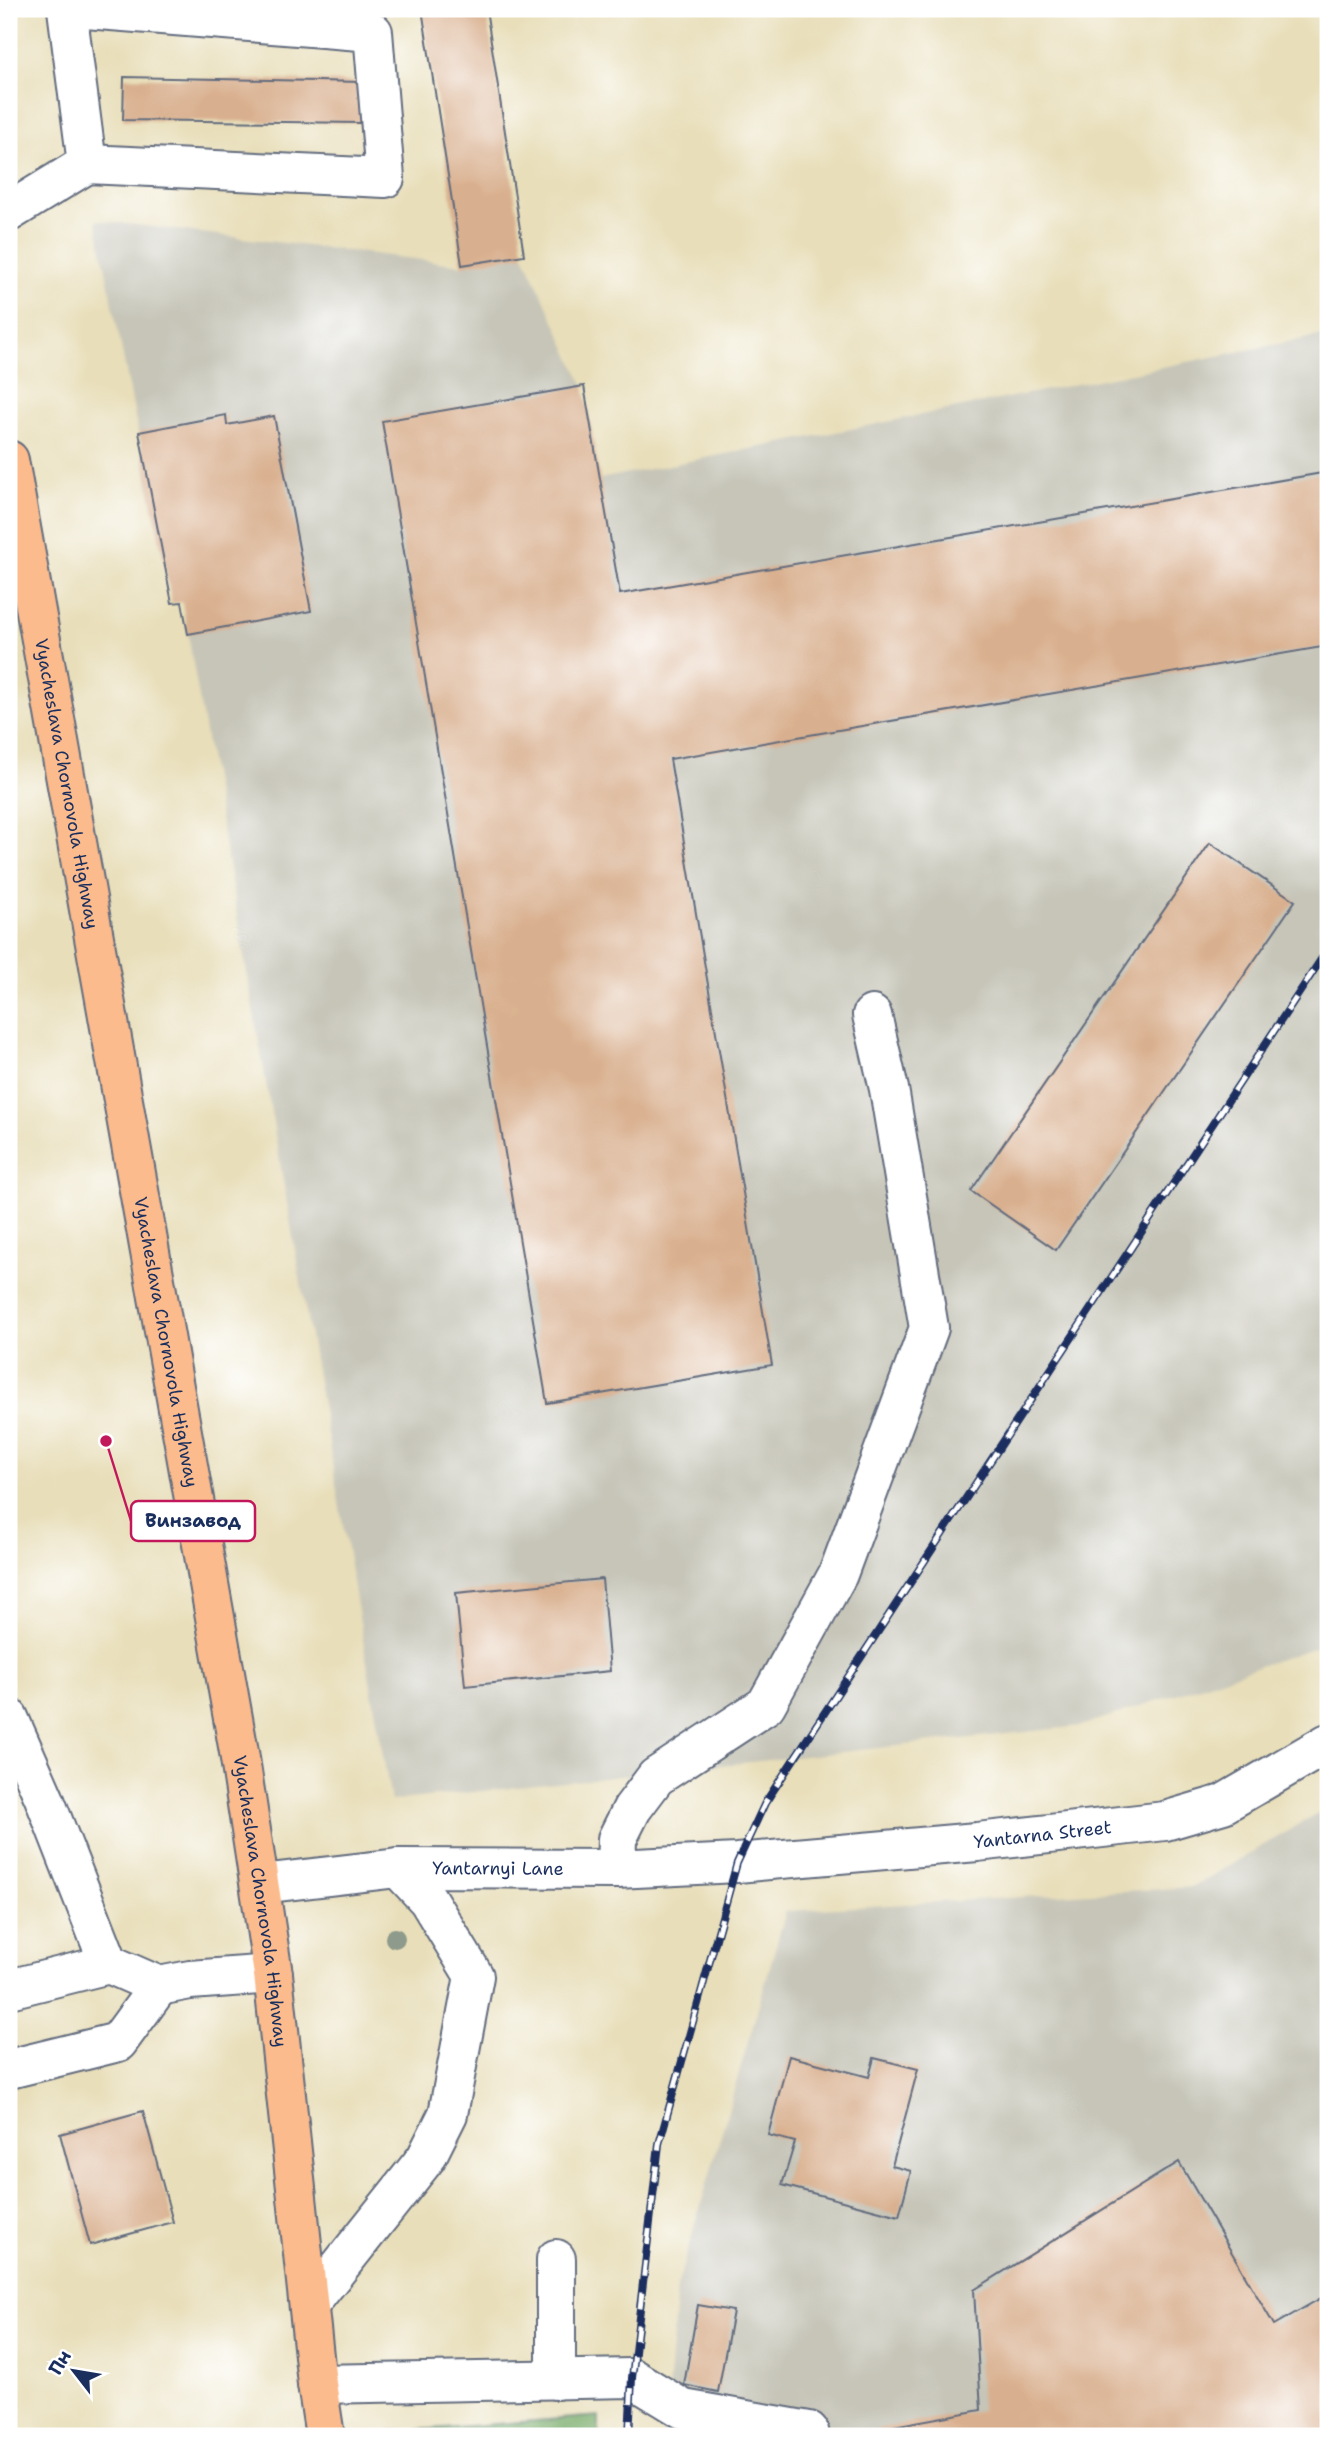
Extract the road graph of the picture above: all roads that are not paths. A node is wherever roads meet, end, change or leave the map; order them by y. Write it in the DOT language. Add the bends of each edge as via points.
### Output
graph roads {
  1 [pos="67,9"];
  2 [pos="86,9"];
  3 [pos="87,164"];
  4 [pos="9,212"];
  5 [pos="9,460"];
  6 [pos="19,572"];
  7 [pos="872,1015"];
  8 [pos="9,1718"];
  9 [pos="1328,1743"];
  10 [pos="737,1863"];
  11 [pos="398,1868"];
  12 [pos="617,1869"];
  13 [pos="261,1884"];
  14 [pos="109,1964"];
  15 [pos="273,1974"];
  16 [pos="159,1986"];
  17 [pos="9,1989"];
  18 [pos="9,2068"];
  19 [pos="556,2259"];
  20 [pos="309,2305"];
  21 [pos="556,2380"];
  22 [pos="317,2384"];
  23 [pos="325,2436"];
  24 [pos="810,2436"];
  1 -- 3 [label="street"];
  2 -- 3 [label="street" via="373,32 386,178"];
  3 -- 4 [label="street"];
  5 -- 6 [label="main road, Vyacheslava Chornovola Highway"];
  6 -- 13 [label="main road, Vyacheslava Chornovola Highway" via="115,1065"];
  7 -- 12 [label="street" via="929,1328 838,1574 766,1705 656,1777 617,1839"];
  8 -- 14 [label="street"];
  9 -- 10 [label="street, Yantarna Street" via="1223,1804 1166,1821"];
  10 -- 12 [label="street, Yantarnyi Lane"];
  11 -- 12 [label="street, Yantarnyi Lane"];
  11 -- 13 [label="street, Yantarnyi Lane"];
  11 -- 20 [label="street" via="428,1900 474,1976 448,2114 426,2158"];
  13 -- 15 [label="main road, Vyacheslava Chornovola Highway"];
  14 -- 16 [label="street"];
  14 -- 17 [label="street"];
  15 -- 16 [label="street"];
  15 -- 20 [label="main road, Vyacheslava Chornovola Highway"];
  16 -- 18 [label="street" via="118,2042"];
  19 -- 21 [label="street"];
  20 -- 22 [label="main road, Vyacheslava Chornovola Highway"];
  21 -- 22 [label="street"];
  21 -- 24 [label="street" via="632,2378 683,2409 809,2431"];
  22 -- 23 [label="main road, Vyacheslava Chornovola Highway"];
}
